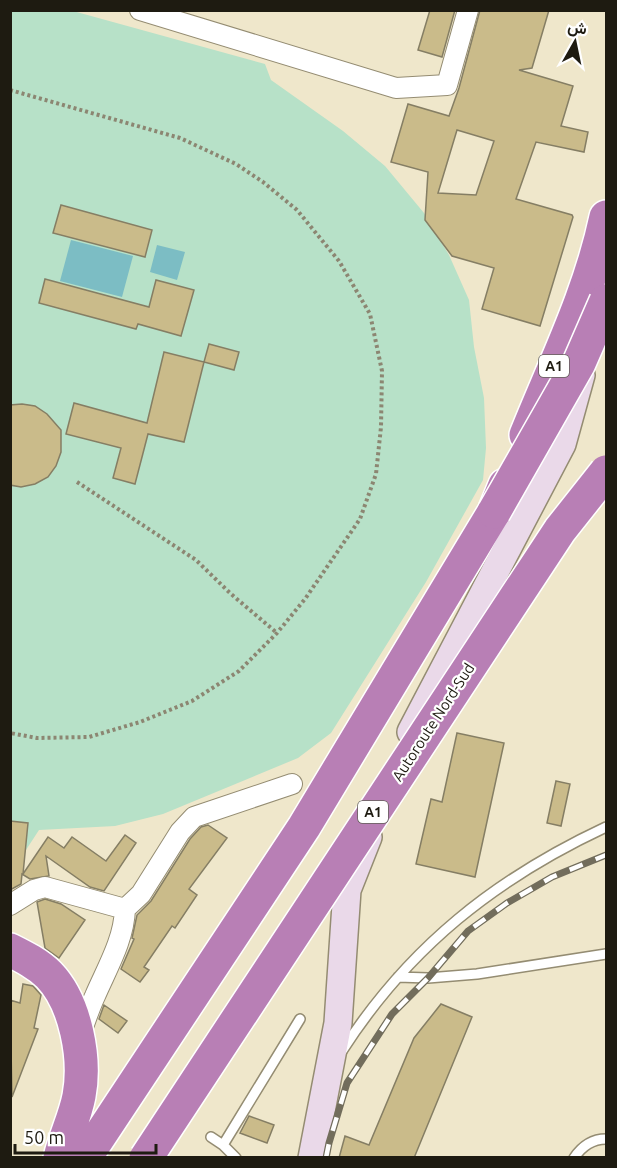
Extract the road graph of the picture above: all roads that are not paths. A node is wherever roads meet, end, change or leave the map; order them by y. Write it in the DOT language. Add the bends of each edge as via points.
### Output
graph roads {
  1 [pos="140,10"];
  2 [pos="468,10"];
  3 [pos="606,217"];
  4 [pos="606,279"];
  5 [pos="606,301"];
  6 [pos="606,472"];
  7 [pos="494,512"];
  8 [pos="292,784"];
  9 [pos="606,827"];
  10 [pos="10,905"];
  11 [pos="124,909"];
  12 [pos="10,950"];
  13 [pos="606,954"];
  14 [pos="398,978"];
  15 [pos="300,1019"];
  16 [pos="79,1040"];
  17 [pos="330,1072"];
  18 [pos="211,1137"];
  19 [pos="606,1139"];
  20 [pos="223,1145"];
  21 [pos="60,1158"];
  22 [pos="85,1158"];
  23 [pos="146,1158"];
  24 [pos="236,1158"];
  25 [pos="312,1158"];
  26 [pos="574,1158"];
  1 -- 2 [label="street" via="396,88 447,85"];
  3 -- 7 [label="highway, A1, bridge" via="583,297"];
  4 -- 17 [label="street" via="562,444 402,749 347,890 338,1023"];
  5 -- 7 [label="highway, A1, bridge" via="579,363"];
  6 -- 23 [label="highway, Autoroute Nord-Sud / A1, bridge" via="560,530"];
  7 -- 22 [label="highway, A1" via="304,826"];
  8 -- 11 [label="street" via="194,817 180,832 141,894"];
  9 -- 14 [label="lane" via="516,876 468,909"];
  10 -- 11 [label="street" via="45,887"];
  11 -- 16 [label="street" via="114,955"];
  12 -- 16 [label="highway" via="50,976 72,1014"];
  13 -- 14 [label="lane" via="477,974"];
  14 -- 17 [label="lane" via="369,1012"];
  15 -- 20 [label="lane"];
  16 -- 21 [label="highway" via="79,1096"];
  17 -- 25 [label="street"];
  18 -- 20 [label="lane"];
  19 -- 26 [label="lane" via="590,1142"];
  20 -- 24 [label="lane"];
}
